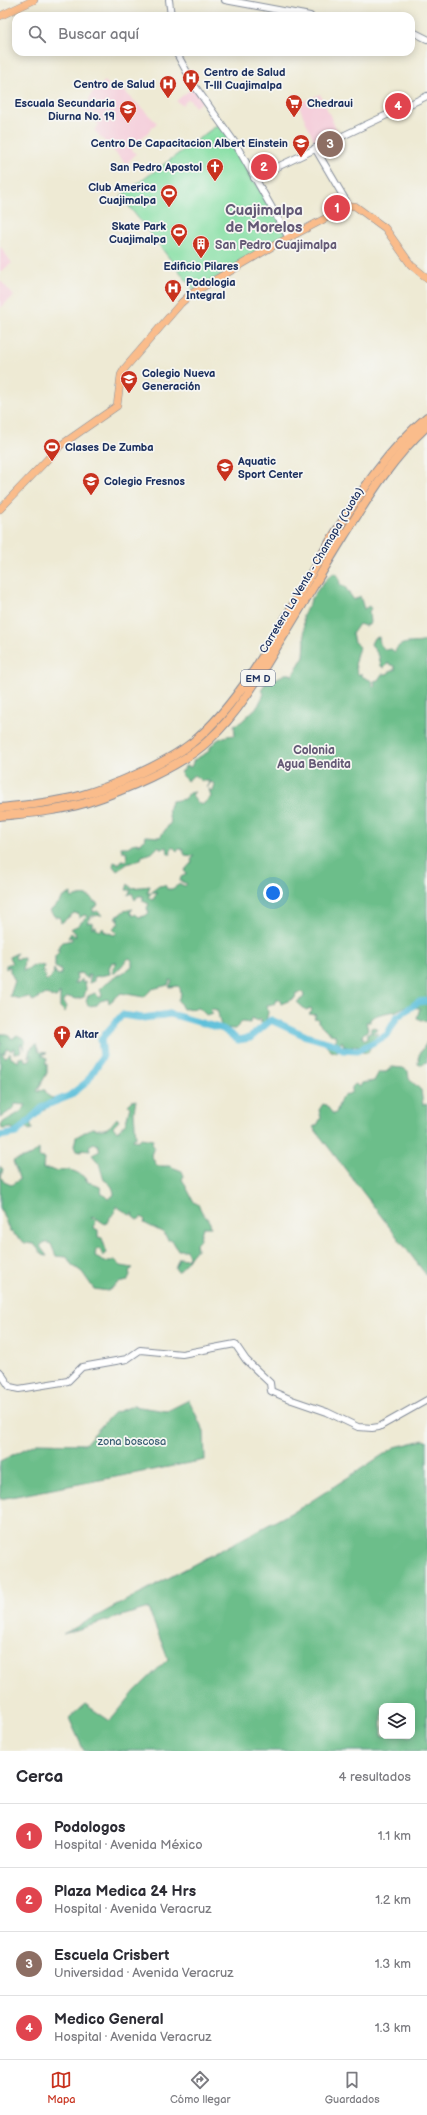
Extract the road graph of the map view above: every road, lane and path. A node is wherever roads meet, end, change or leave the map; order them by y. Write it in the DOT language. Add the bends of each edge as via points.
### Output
graph roads {
  1 [pos="34,0"];
  2 [pos="169,0"];
  3 [pos="225,0"];
  4 [pos="170,12"];
  5 [pos="289,12"];
  6 [pos="0,16"];
  7 [pos="415,33"];
  8 [pos="427,39"];
  9 [pos="178,56"];
  10 [pos="427,96"];
  11 [pos="315,148"];
  12 [pos="254,178"];
  13 [pos="349,206"];
  14 [pos="289,238"];
  15 [pos="427,278"];
  16 [pos="427,417"];
  17 [pos="427,426"];
  18 [pos="0,509"];
  19 [pos="0,808"];
  20 [pos="0,816"];
  21 [pos="0,1372"];
  22 [pos="427,1400"];
  1 -- 6 [label="main road"];
  2 -- 4 [label="street"];
  3 -- 5 [label="street"];
  7 -- 8 [label="street"];
  9 -- 12 [label="street"];
  10 -- 11 [label="street"];
  11 -- 12 [label="street"];
  11 -- 13 [label="street"];
  12 -- 14 [label="street"];
  13 -- 14 [label="main road"];
  13 -- 15 [label="main road" via="360,209 385,228 411,265"];
  14 -- 18 [label="main road" via="221,276 181,303 125,368 121,375 117,406 61,445"];
  16 -- 19 [label="highway, Carretera La Venta - Chamapa (Cuota) / EM D" via="392,452 369,481 254,669 222,714 204,732 190,744 148,769 88,794"];
  17 -- 20 [label="highway, Carretera La Venta - Chamapa (Cuota) / EM D" via="377,484 255,682 227,722 210,740 180,762 148,778 85,803"];
  21 -- 22 [label="street" via="6,1383 14,1389 68,1381 82,1367 130,1358 140,1350 182,1354 235,1344 246,1360 270,1383 271,1391 366,1428 379,1427"];
}
